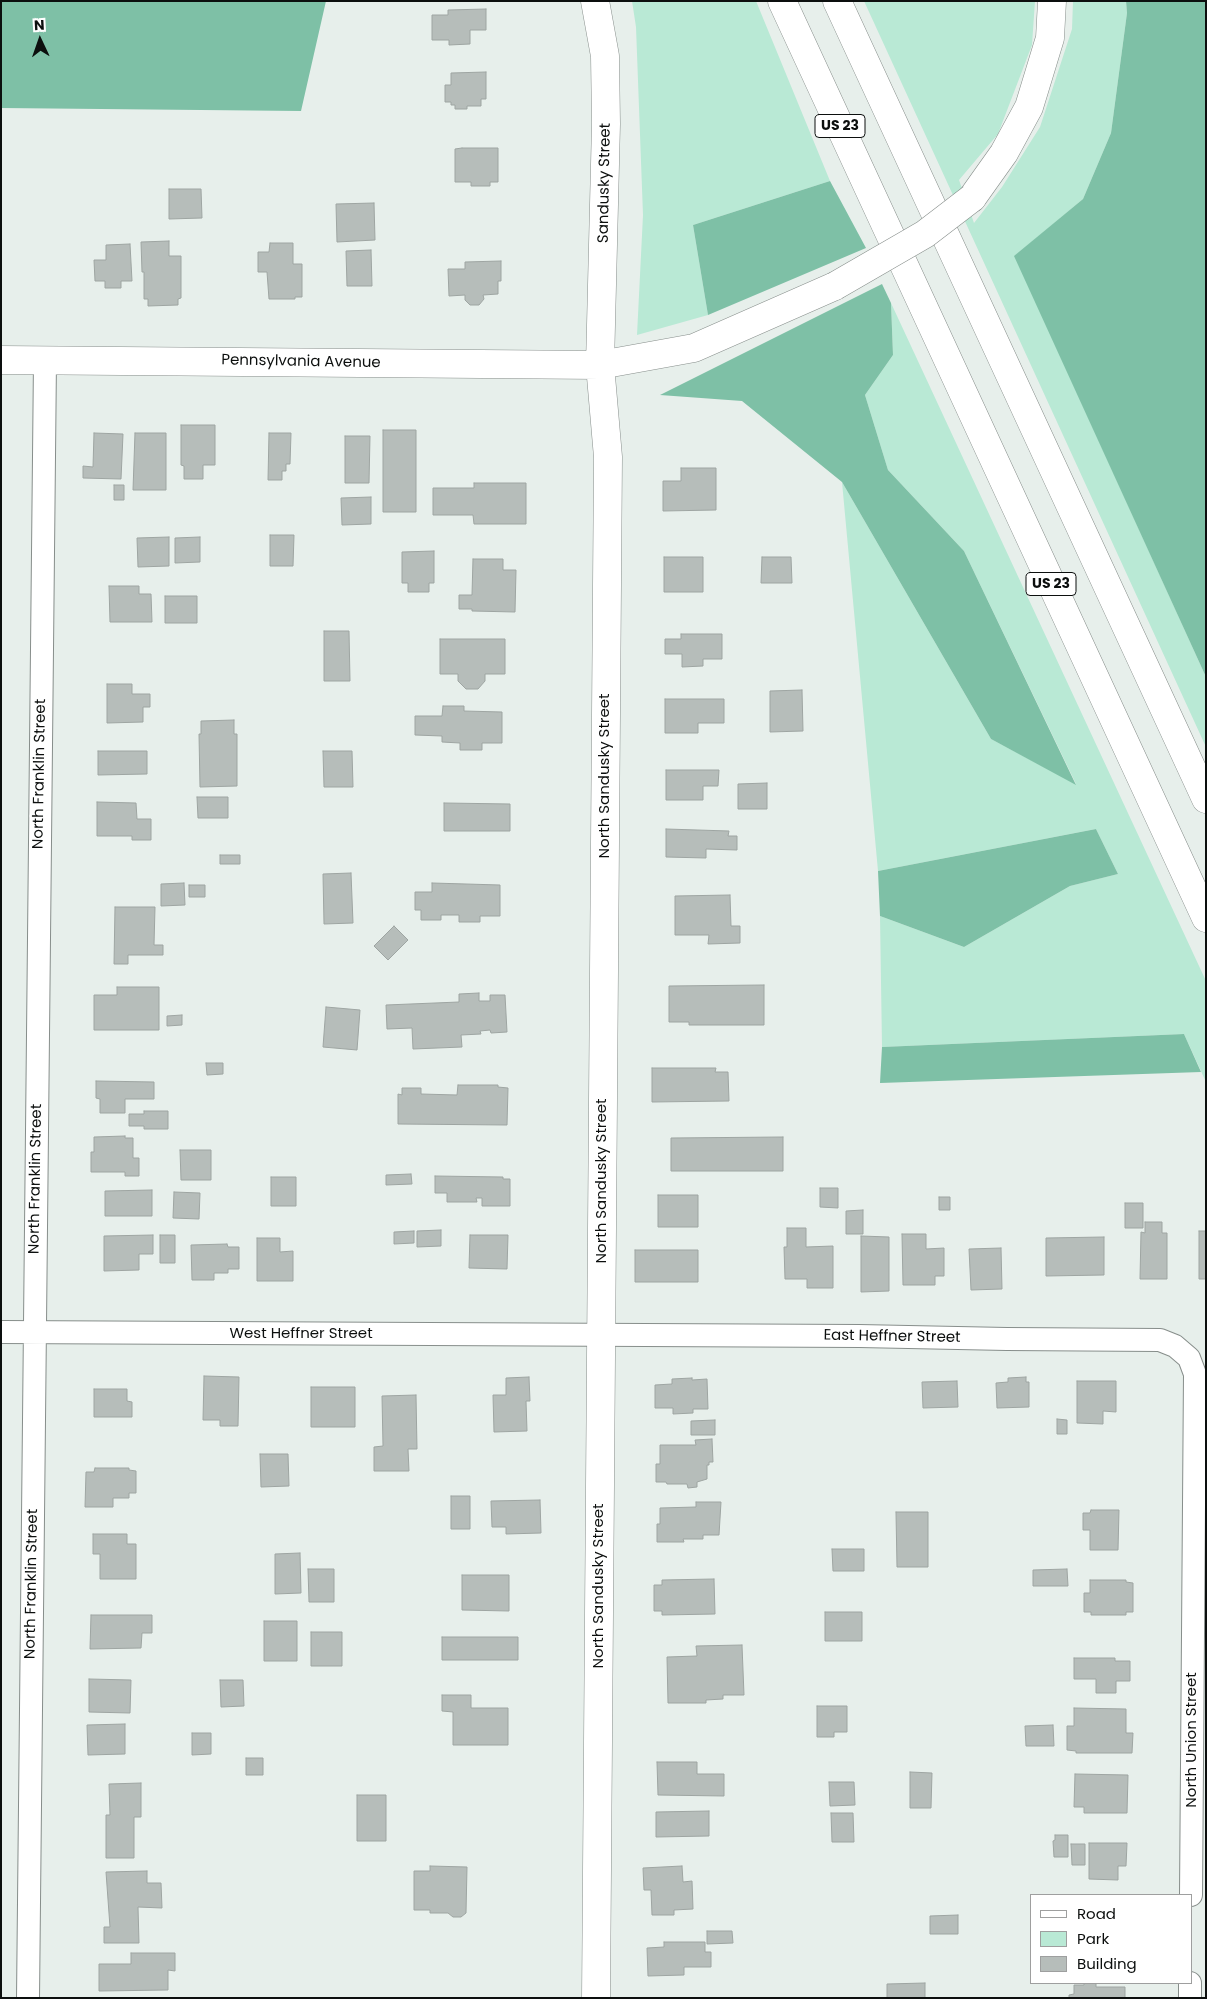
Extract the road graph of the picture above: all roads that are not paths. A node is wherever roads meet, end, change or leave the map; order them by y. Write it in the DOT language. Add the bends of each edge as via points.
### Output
graph roads {
  1 [pos="596,1"];
  2 [pos="782,1"];
  3 [pos="837,1"];
  4 [pos="1052,1"];
  5 [pos="1,360"];
  6 [pos="45,360"];
  7 [pos="600,365"];
  8 [pos="1206,799"];
  9 [pos="1206,918"];
  10 [pos="1,1332"];
  11 [pos="35,1332"];
  12 [pos="601,1336"];
  13 [pos="1180,1350"];
  14 [pos="1191,1894"];
  15 [pos="1190,1984"];
  16 [pos="28,1998"];
  17 [pos="596,1998"];
  18 [pos="1190,1998"];
  1 -- 7 [label="main road, Sandusky Street" via="605,56 606,124"];
  2 -- 9 [label="main road, US 23"];
  3 -- 8 [label="main road, US 23"];
  4 -- 7 [label="main road, Pennsylvania Avenue, bridge" via="1050,38 1029,107 1004,153 972,198 925,234 835,286 694,348"];
  5 -- 6 [label="main road, Pennsylvania Avenue"];
  6 -- 7 [label="main road, Pennsylvania Avenue"];
  6 -- 11 [label="street, North Franklin Street"];
  7 -- 12 [label="main road, North Sandusky Street" via="608,456"];
  10 -- 11 [label="street, West Heffner Street"];
  11 -- 12 [label="street, West Heffner Street"];
  11 -- 16 [label="street, North Franklin Street"];
  12 -- 13 [label="street, East Heffner Street" via="1160,1340"];
  12 -- 17 [label="main road, North Sandusky Street"];
  13 -- 14 [label="street, North Union Street" via="1189,1358 1195,1374"];
  15 -- 18 [label="street"];
}
